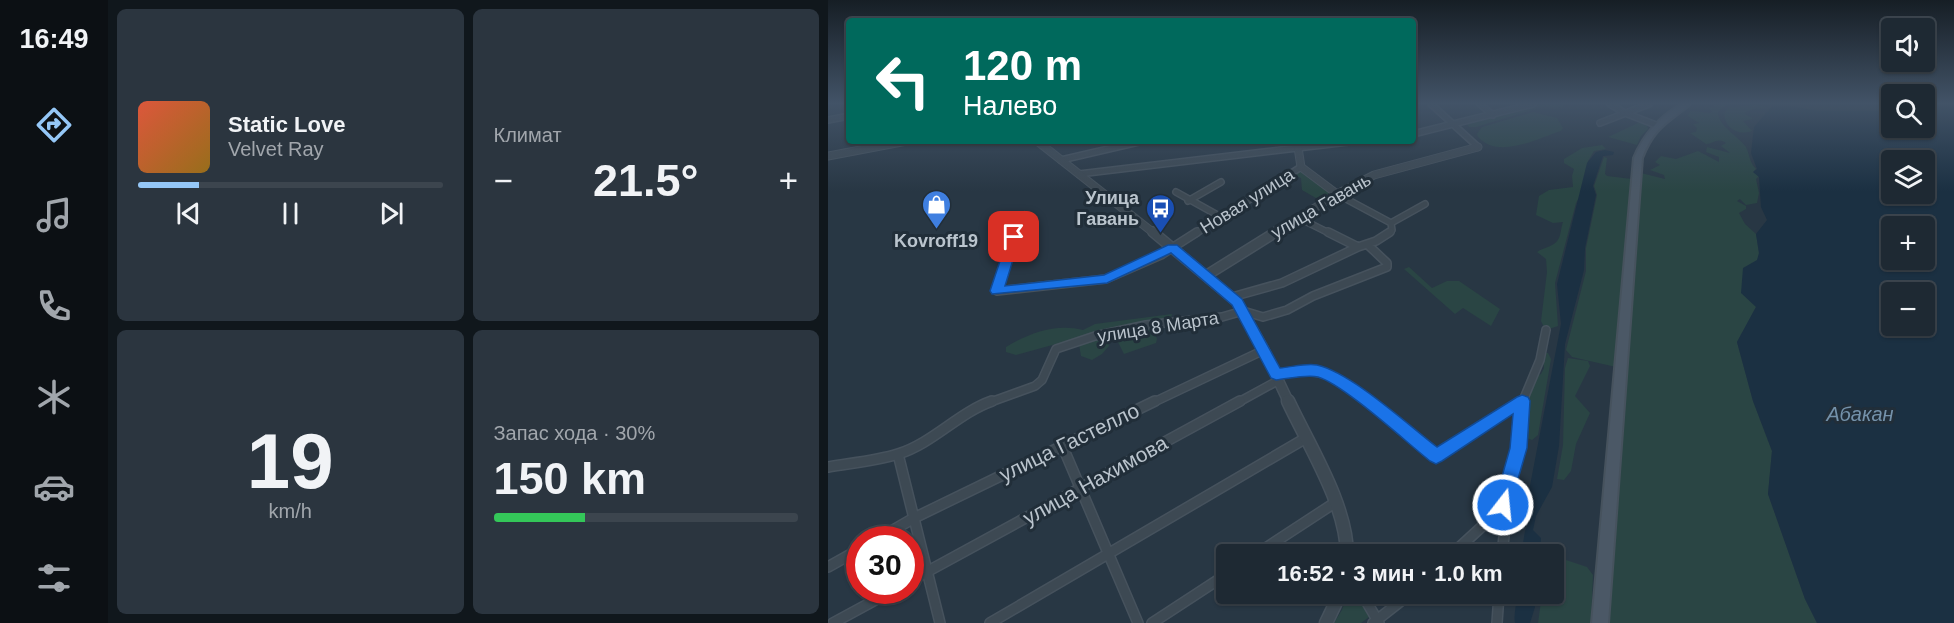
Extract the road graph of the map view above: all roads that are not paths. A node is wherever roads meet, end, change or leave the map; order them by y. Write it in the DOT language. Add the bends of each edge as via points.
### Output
graph roads {
  1 [pos="1463,133"];
  2 [pos="1650,133"];
  3 [pos="891,144"];
  4 [pos="1041,144"];
  5 [pos="1123,144"];
  6 [pos="1298,144"];
  7 [pos="1478,147"];
  8 [pos="828,156"];
  9 [pos="1061,160"];
  10 [pos="1301,167"];
  11 [pos="1079,174"];
  12 [pos="1221,182"];
  13 [pos="1176,192"];
  14 [pos="1337,194"];
  15 [pos="1188,201"];
  16 [pos="1425,204"];
  17 [pos="1025,215"];
  18 [pos="1221,217"];
  19 [pos="1299,218"];
  20 [pos="1391,223"];
  21 [pos="1368,245"];
  22 [pos="1358,247"];
  23 [pos="1172,248"];
  24 [pos="1207,275"];
  25 [pos="1232,297"];
  26 [pos="1243,311"];
  27 [pos="1546,330"];
  28 [pos="1264,350"];
  29 [pos="1277,377"];
  30 [pos="1522,401"];
  31 [pos="1306,438"];
  32 [pos="1062,445"];
  33 [pos="898,454"];
  34 [pos="828,467"];
  35 [pos="1080,488"];
  36 [pos="1336,501"];
  37 [pos="1499,513"];
  38 [pos="914,518"];
  39 [pos="900,526"];
  40 [pos="1272,544"];
  41 [pos="1345,544"];
  42 [pos="1463,544"];
  43 [pos="1504,544"];
  44 [pos="1108,553"];
  45 [pos="846,557"];
  46 [pos="828,567"];
  47 [pos="927,572"];
  48 [pos="924,574"];
  49 [pos="1216,580"];
  50 [pos="868,604"];
  51 [pos="1337,604"];
  52 [pos="1367,604"];
  53 [pos="1398,604"];
  54 [pos="1498,604"];
  55 [pos="1377,622"];
  56 [pos="833,623"];
  57 [pos="940,623"];
  58 [pos="990,623"];
  59 [pos="1138,623"];
  60 [pos="1152,623"];
  61 [pos="1326,623"];
  62 [pos="1497,623"];
  63 [pos="1600,623"];
  1 -- 7 [label="street"];
  2 -- 63 [label="main road" via="1642,144 1636,172"];
  3 -- 8 [label="street"];
  4 -- 9 [label="street"];
  5 -- 9 [label="street"];
  6 -- 10 [label="street"];
  6 -- 11 [label="street"];
  7 -- 14 [label="street, улица Гавань" via="1374,175"];
  9 -- 11 [label="street"];
  10 -- 14 [label="street"];
  10 -- 18 [label="street, Новая улица"];
  11 -- 23 [label="street"];
  12 -- 15 [label="street"];
  13 -- 15 [label="street"];
  14 -- 19 [label="street, улица Гавань"];
  14 -- 20 [label="street"];
  15 -- 18 [label="street"];
  16 -- 20 [label="street, улица 8 Марта"];
  17 -- 23 [label="street, Новая улица" via="997,291 1107,279"];
  18 -- 23 [label="street, Новая улица"];
  19 -- 22 [label="street"];
  19 -- 24 [label="street, улица Гавань"];
  20 -- 21 [label="street, улица 8 Марта" via="1388,235"];
  21 -- 22 [label="street, улица 8 Марта"];
  21 -- 26 [label="street, улица 8 Марта" via="1387,267 1287,310 1263,316"];
  22 -- 25 [label="street, улица 8 Марта" via="1282,283"];
  23 -- 24 [label="street"];
  24 -- 25 [label="street"];
  25 -- 26 [label="street"];
  26 -- 28 [label="street"];
  26 -- 33 [label="street, улица 8 Марта" via="1124,329 1056,349 1042,380 1035,386 973,408"];
  27 -- 30 [label="street" via="1540,360"];
  28 -- 29 [label="street"];
  28 -- 32 [label="street, улица Гастелло"];
  29 -- 30 [label="street" via="1315,370 1328,375 1436,456"];
  29 -- 31 [label="street"];
  29 -- 35 [label="street, улица Нахимова"];
  30 -- 37 [label="street" via="1518,448"];
  31 -- 36 [label="street"];
  31 -- 44 [label="street"];
  32 -- 35 [label="street"];
  32 -- 38 [label="street, улица Гастелло"];
  33 -- 34 [label="street, улица 8 Марта"];
  33 -- 38 [label="street"];
  35 -- 44 [label="street"];
  35 -- 47 [label="street, улица Нахимова"];
  36 -- 40 [label="street"];
  36 -- 41 [label="street"];
  37 -- 42 [label="street"];
  37 -- 43 [label="street" via="1505,527"];
  38 -- 39 [label="street, улица Гастелло"];
  38 -- 47 [label="street"];
  44 -- 58 [label="street"];
  44 -- 59 [label="street"];
  45 -- 46 [label="street"];
  47 -- 48 [label="street, улица Нахимова"];
  47 -- 57 [label="street"];
  49 -- 60 [label="street"];
  50 -- 56 [label="street"];
  51 -- 61 [label="street"];
  52 -- 55 [label="street"];
  53 -- 55 [label="street"];
  54 -- 62 [label="street"];
}
